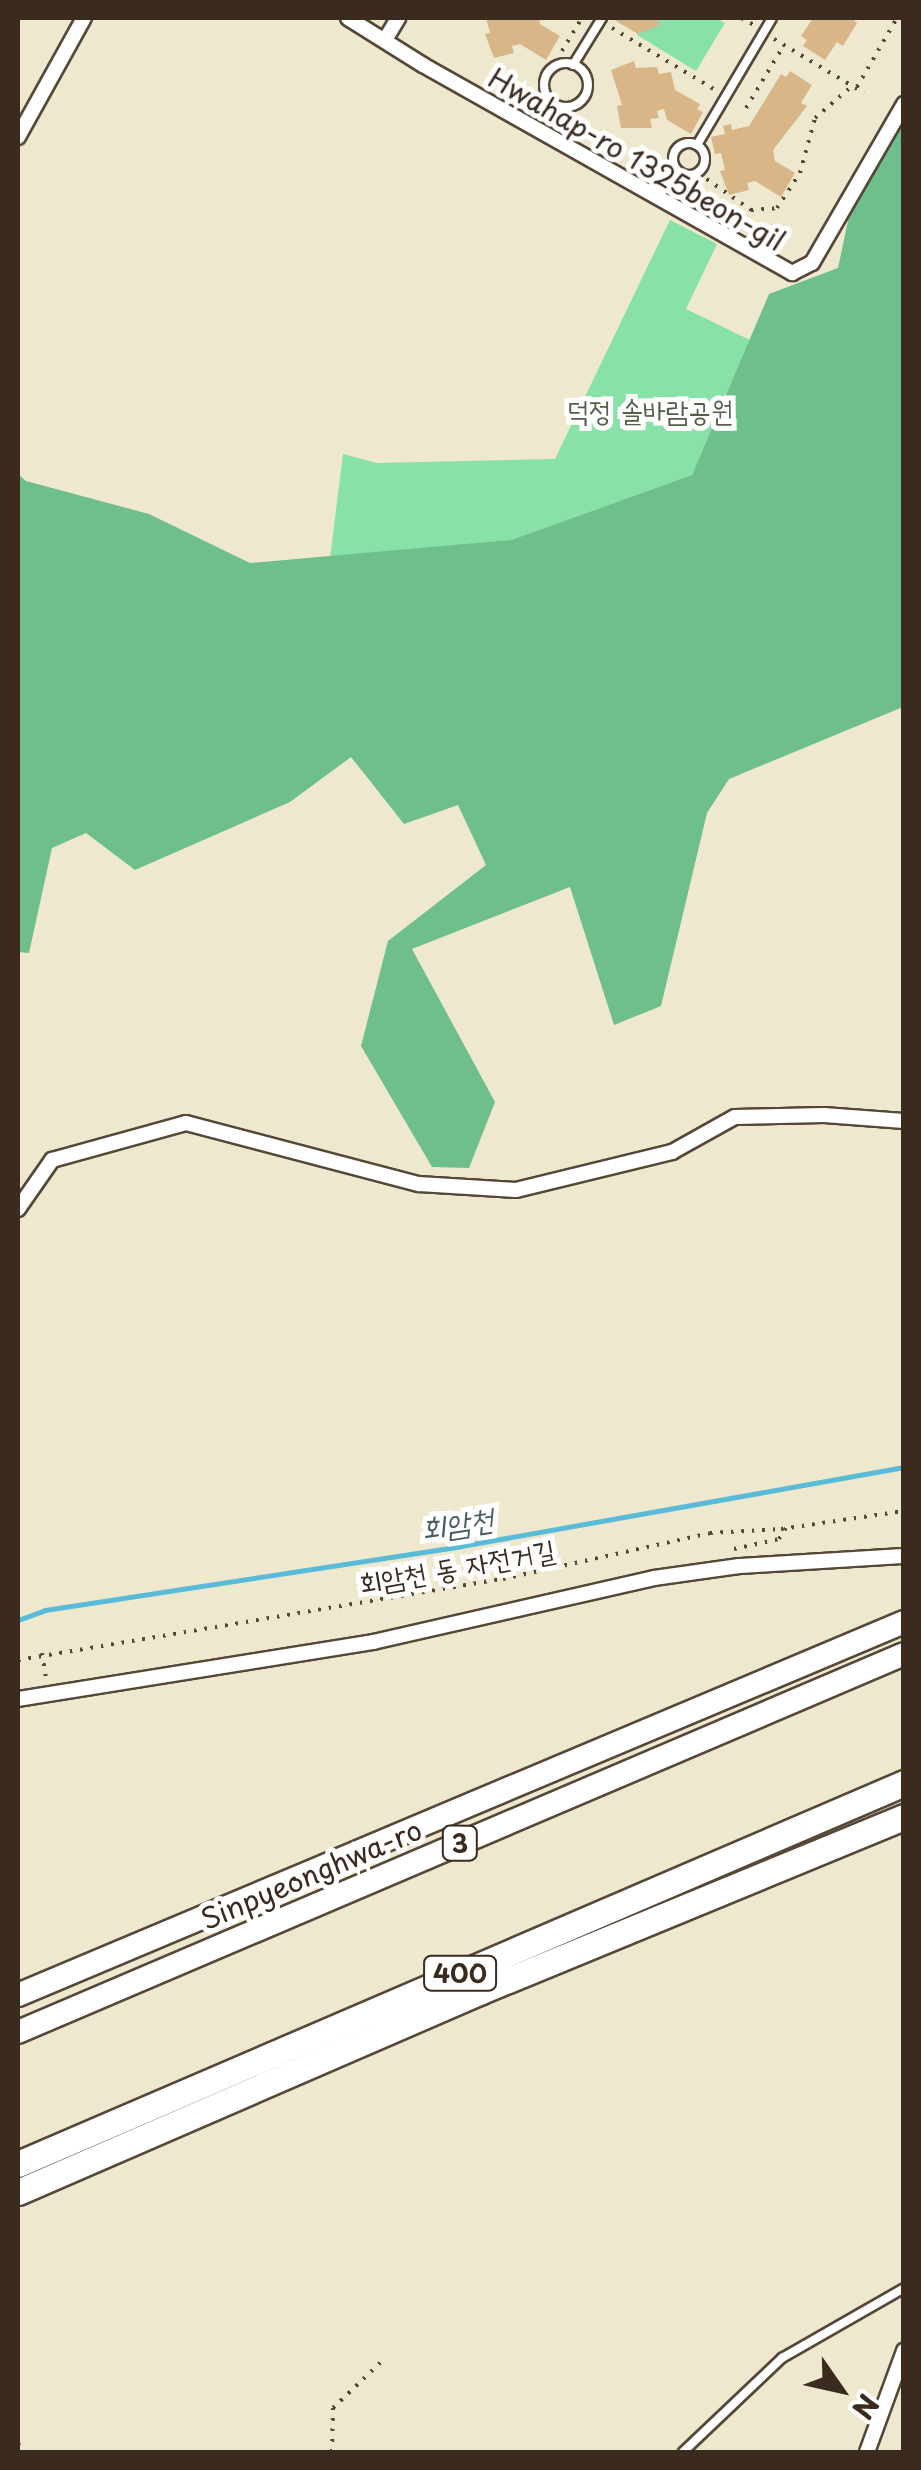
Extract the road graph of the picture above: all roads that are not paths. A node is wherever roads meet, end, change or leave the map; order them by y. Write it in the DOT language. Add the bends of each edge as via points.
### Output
graph roads {
  1 [pos="84,18"];
  2 [pos="348,18"];
  3 [pos="398,18"];
  4 [pos="602,18"];
  5 [pos="772,18"];
  6 [pos="386,40"];
  7 [pos="573,64"];
  8 [pos="904,104"];
  9 [pos="18,138"];
  10 [pos="697,145"];
  11 [pos="904,1121"];
  12 [pos="18,1209"];
  13 [pos="904,1556"];
  14 [pos="904,1622"];
  15 [pos="904,1654"];
  16 [pos="18,1699"];
  17 [pos="904,1782"];
  18 [pos="904,1817"];
  19 [pos="18,1995"];
  20 [pos="18,2032"];
  21 [pos="18,2164"];
  22 [pos="18,2192"];
  23 [pos="904,2288"];
  24 [pos="904,2351"];
  25 [pos="683,2452"];
  26 [pos="867,2452"];
  1 -- 9 [label="street"];
  2 -- 6 [label="street"];
  3 -- 6 [label="street"];
  4 -- 7 [label="lane"];
  5 -- 10 [label="lane"];
  6 -- 8 [label="street, Hwahap-ro 1325beon-gil" via="792,273 812,263"];
  7 -- 7 [label="lane" via="553,68 545,78 548,98 560,106 585,96 587,81"];
  10 -- 10 [label="lane" via="705,159 698,172 682,173 674,159 680,146"];
  11 -- 12 [label="street" via="734,1117 672,1152 516,1190 420,1184 186,1124 52,1160"];
  13 -- 16 [label="street" via="654,1578 390,1638"];
  14 -- 19 [label="highway, Sinpyeonghwa-ro / 3"];
  15 -- 20 [label="highway, Sinpyeonghwa-ro / 3"];
  17 -- 21 [label="highway, 400"];
  18 -- 22 [label="highway, 400"];
  23 -- 25 [label="lane" via="782,2358"];
  24 -- 26 [label="street"];
}
